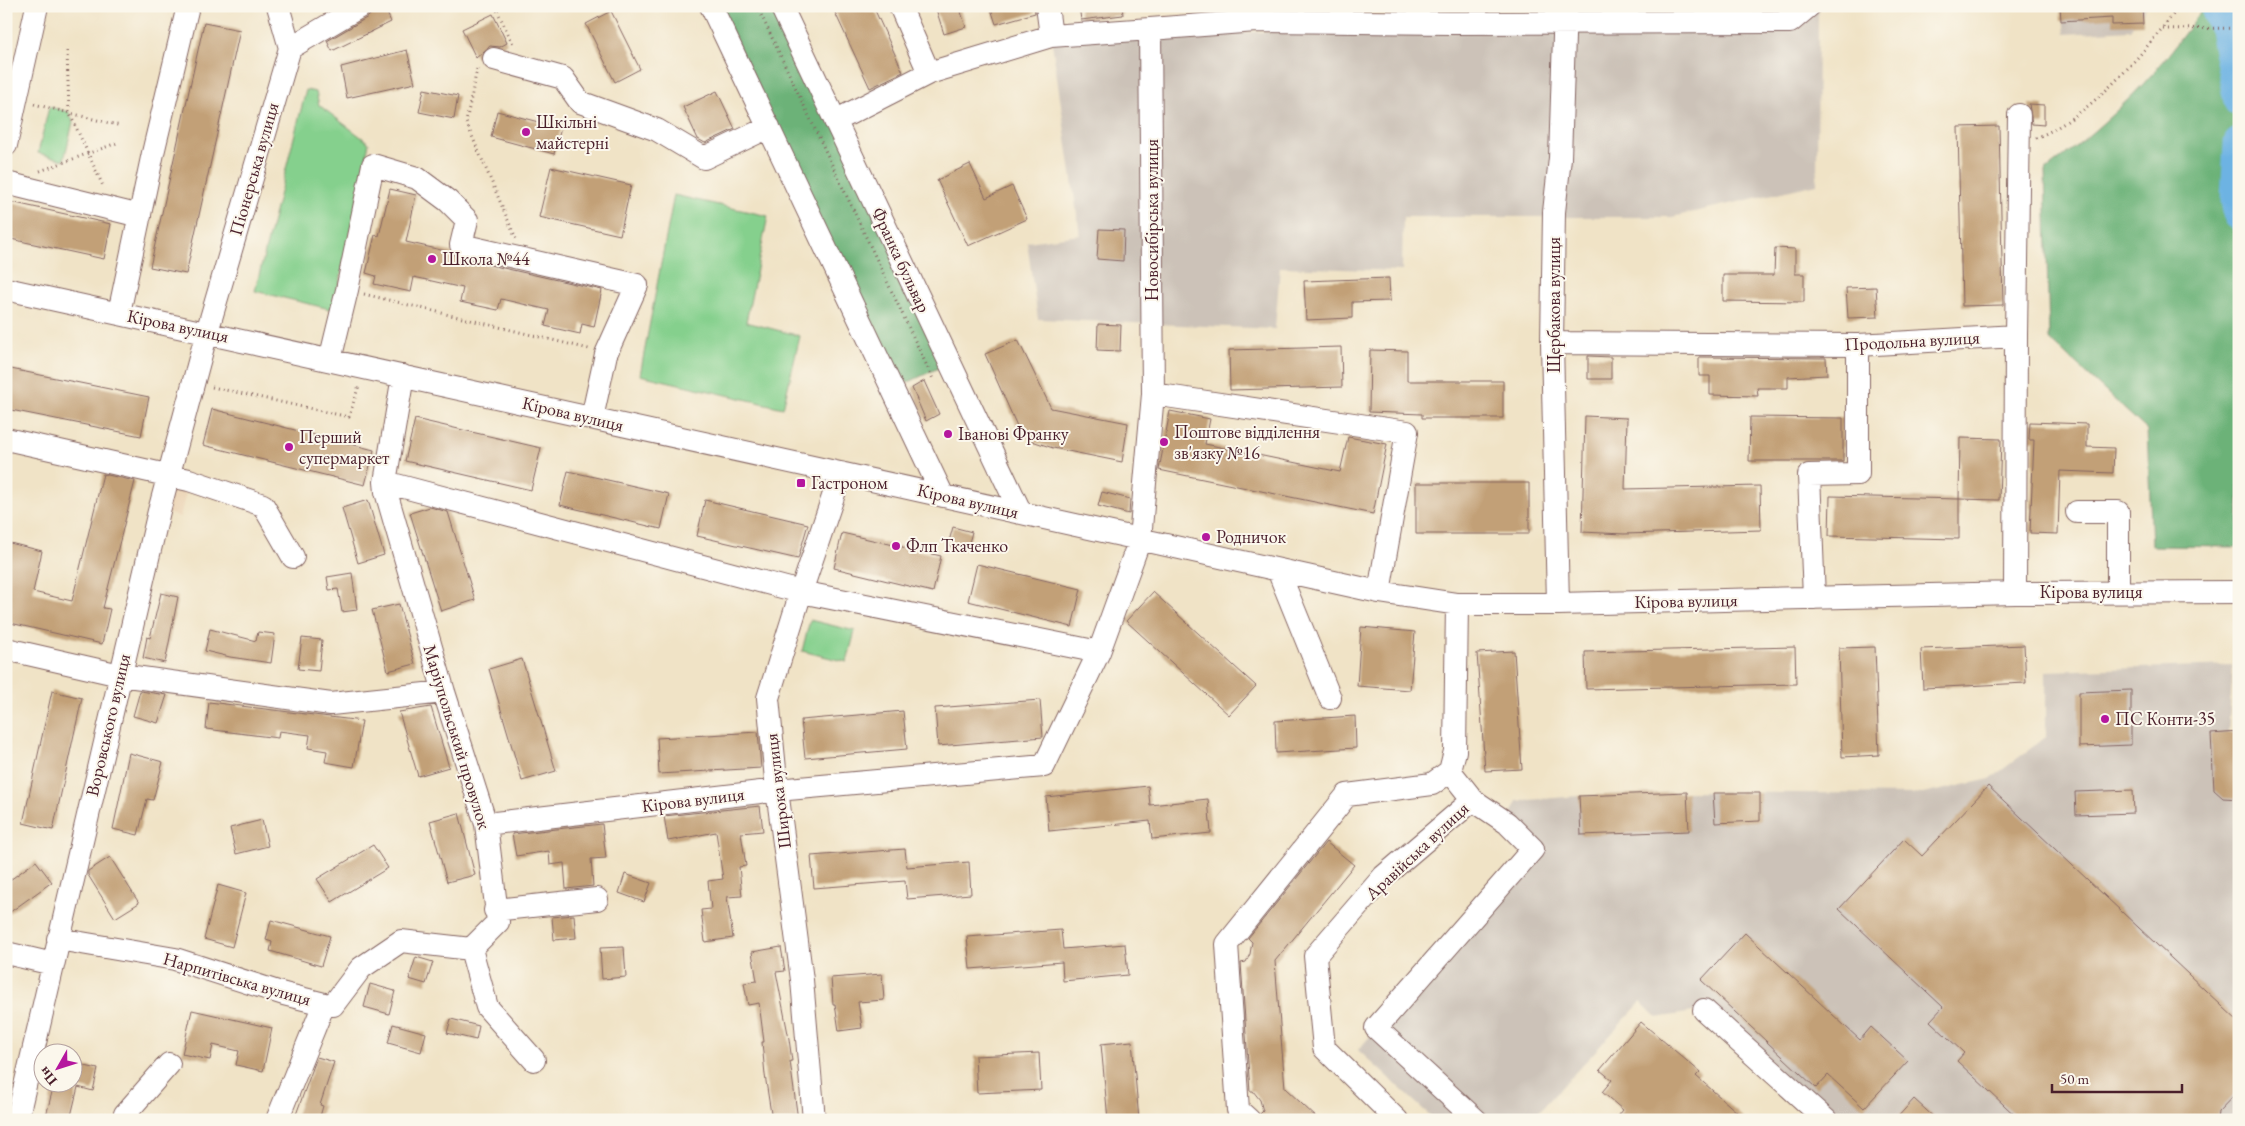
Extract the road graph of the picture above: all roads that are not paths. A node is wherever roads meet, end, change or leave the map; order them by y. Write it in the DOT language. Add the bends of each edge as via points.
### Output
graph roads {
  1 [pos="37,6"];
  2 [pos="188,6"];
  3 [pos="278,6"];
  4 [pos="362,6"];
  5 [pos="711,6"];
  6 [pos="781,6"];
  7 [pos="900,6"];
  8 [pos="1047,6"];
  9 [pos="1809,6"];
  10 [pos="1564,14"];
  11 [pos="1150,29"];
  12 [pos="1051,36"];
  13 [pos="290,48"];
  14 [pos="494,59"];
  15 [pos="929,74"];
  16 [pos="2020,115"];
  17 [pos="835,121"];
  18 [pos="769,127"];
  19 [pos="6,145"];
  20 [pos="6,183"];
  21 [pos="140,216"];
  22 [pos="6,289"];
  23 [pos="119,313"];
  24 [pos="207,332"];
  25 [pos="2016,336"];
  26 [pos="1552,343"];
  27 [pos="1858,345"];
  28 [pos="330,360"];
  29 [pos="403,376"];
  30 [pos="1154,394"];
  31 [pos="592,418"];
  32 [pos="6,439"];
  33 [pos="842,473"];
  34 [pos="168,475"];
  35 [pos="385,482"];
  36 [pos="943,496"];
  37 [pos="2077,512"];
  38 [pos="1020,513"];
  39 [pos="1140,539"];
  40 [pos="294,557"];
  41 [pos="1278,570"];
  42 [pos="801,592"];
  43 [pos="1379,592"];
  44 [pos="2118,592"];
  45 [pos="2239,592"];
  46 [pos="2015,593"];
  47 [pos="1814,598"];
  48 [pos="1457,604"];
  49 [pos="1558,604"];
  50 [pos="6,649"];
  51 [pos="1099,652"];
  52 [pos="120,675"];
  53 [pos="444,692"];
  54 [pos="1330,698"];
  55 [pos="1450,772"];
  56 [pos="778,790"];
  57 [pos="1472,800"];
  58 [pos="486,824"];
  59 [pos="596,898"];
  60 [pos="495,910"];
  61 [pos="58,939"];
  62 [pos="471,949"];
  63 [pos="6,953"];
  64 [pos="53,964"];
  65 [pos="324,1004"];
  66 [pos="1704,1010"];
  67 [pos="534,1060"];
  68 [pos="169,1064"];
  69 [pos="17,1120"];
  70 [pos="123,1120"];
  71 [pos="277,1120"];
  72 [pos="814,1120"];
  73 [pos="1249,1120"];
  74 [pos="1397,1120"];
  75 [pos="1476,1120"];
  76 [pos="1826,1120"];
  1 -- 19 [label="street"];
  2 -- 21 [label="street"];
  3 -- 13 [label="street"];
  4 -- 13 [label="street"];
  5 -- 18 [label="street"];
  6 -- 17 [label="street, Франка бульвар"];
  7 -- 15 [label="street"];
  8 -- 12 [label="street"];
  9 -- 10 [label="street" via="1790,22"];
  10 -- 11 [label="street" via="1256,21"];
  10 -- 26 [label="street, Щербакова вулиця" via="1560,158 1554,212"];
  11 -- 12 [label="street"];
  11 -- 30 [label="street, Новосибірська вулиця"];
  12 -- 15 [label="street"];
  13 -- 24 [label="street, Піонерська вулиця"];
  14 -- 18 [label="street" via="563,78 580,102 657,130 704,158"];
  15 -- 17 [label="street"];
  16 -- 25 [label="street"];
  17 -- 38 [label="street, Франка бульвар"];
  18 -- 36 [label="street"];
  20 -- 21 [label="street"];
  21 -- 23 [label="street"];
  22 -- 23 [label="street, Кірова вулиця"];
  23 -- 24 [label="street, Кірова вулиця"];
  24 -- 28 [label="street, Кірова вулиця"];
  24 -- 34 [label="street, Воровського вулиця"];
  25 -- 27 [label="street, Продольна вулиця"];
  25 -- 46 [label="street"];
  26 -- 27 [label="street, Продольна вулиця"];
  26 -- 49 [label="street, Щербакова вулиця"];
  27 -- 47 [label="street" via="1858,474 1809,475"];
  28 -- 29 [label="street, Кірова вулиця"];
  28 -- 31 [label="street" via="373,165 417,178 448,201 467,220 461,246 637,285 606,354"];
  29 -- 31 [label="street, Кірова вулиця"];
  29 -- 35 [label="street, Маріупольський провулок"];
  30 -- 39 [label="street, Новосибірська вулиця"];
  30 -- 43 [label="street" via="1407,432"];
  31 -- 33 [label="street, Кірова вулиця"];
  32 -- 34 [label="street"];
  33 -- 36 [label="street, Кірова вулиця"];
  33 -- 42 [label="street, Широка вулиця"];
  34 -- 40 [label="street" via="263,506"];
  34 -- 52 [label="street, Воровського вулиця"];
  35 -- 42 [label="street"];
  35 -- 53 [label="street, Маріупольський провулок"];
  36 -- 38 [label="street, Кірова вулиця"];
  37 -- 44 [label="street" via="2118,512"];
  38 -- 39 [label="street, Кірова вулиця"];
  39 -- 41 [label="street, Кірова вулиця"];
  39 -- 51 [label="street, Кірова вулиця"];
  41 -- 43 [label="street, Кірова вулиця"];
  41 -- 54 [label="street"];
  42 -- 51 [label="street"];
  42 -- 56 [label="street, Широка вулиця" via="768,698"];
  43 -- 48 [label="street, Кірова вулиця"];
  44 -- 45 [label="street, Кірова вулиця"];
  44 -- 46 [label="street, Кірова вулиця"];
  46 -- 47 [label="street, Кірова вулиця"];
  47 -- 49 [label="street, Кірова вулиця"];
  48 -- 49 [label="street, Кірова вулиця"];
  48 -- 55 [label="street" via="1455,751"];
  50 -- 52 [label="street"];
  51 -- 56 [label="street, Кірова вулиця" via="1044,766"];
  52 -- 53 [label="street" via="331,704"];
  52 -- 61 [label="street, Воровського вулиця"];
  53 -- 58 [label="street, Маріупольський провулок"];
  55 -- 57 [label="street, Аравійська вулиця"];
  55 -- 73 [label="street" via="1432,784 1347,795 1227,944 1238,1110"];
  56 -- 58 [label="street, Кірова вулиця"];
  56 -- 72 [label="street, Широка вулиця" via="802,980"];
  57 -- 74 [label="street, Аравійська вулиця" via="1384,876 1315,956 1324,1048"];
  57 -- 75 [label="street" via="1507,823 1533,849 1376,1028"];
  58 -- 60 [label="street, Маріупольський провулок"];
  59 -- 60 [label="street"];
  60 -- 62 [label="street, Маріупольський провулок" via="498,922"];
  61 -- 64 [label="street, Воровського вулиця"];
  61 -- 65 [label="street, Нарпитівська вулиця" via="175,959"];
  62 -- 65 [label="street" via="401,941 361,968 333,1005"];
  62 -- 67 [label="street" via="487,1007"];
  63 -- 64 [label="street"];
  64 -- 69 [label="street, Воровського вулиця"];
  65 -- 71 [label="street, Нарпитівська вулиця"];
  66 -- 76 [label="street"];
  68 -- 70 [label="street"];
}
